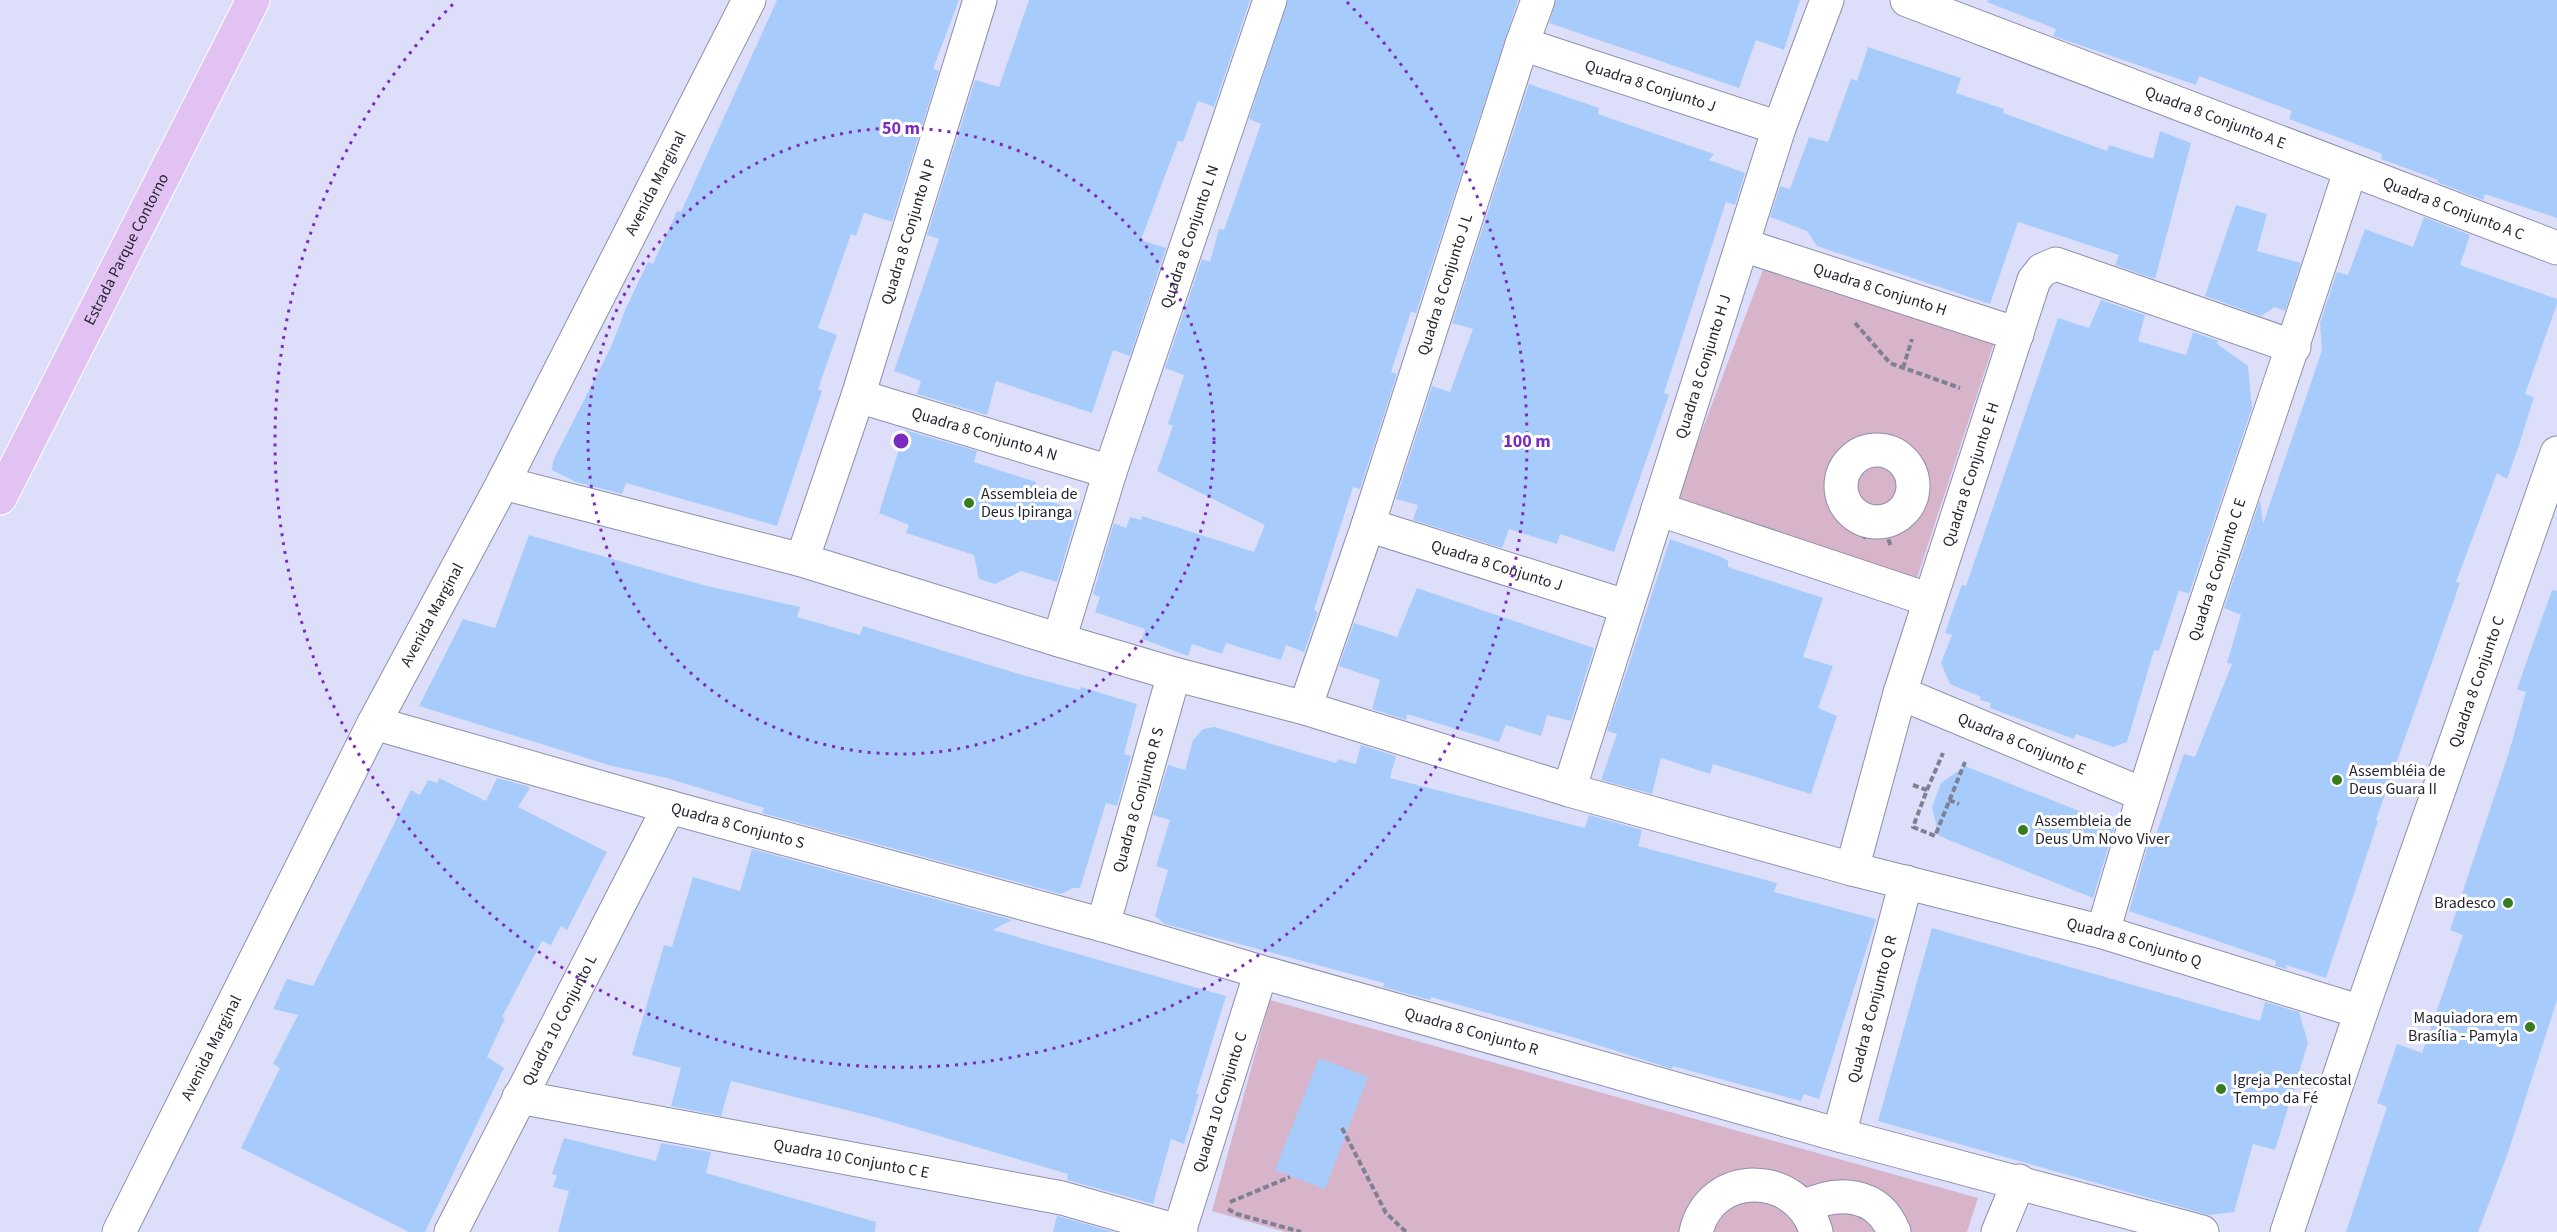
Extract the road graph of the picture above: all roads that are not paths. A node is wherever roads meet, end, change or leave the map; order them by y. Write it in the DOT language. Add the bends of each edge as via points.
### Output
graph roads {
  1 [pos="253,0"];
  2 [pos="749,0"];
  3 [pos="980,0"];
  4 [pos="1270,0"];
  5 [pos="1538,0"];
  6 [pos="1827,0"];
  7 [pos="1907,0"];
  8 [pos="1522,44"];
  9 [pos="1779,128"];
  10 [pos="2350,171"];
  11 [pos="1743,244"];
  12 [pos="2557,248"];
  13 [pos="2017,334"];
  14 [pos="2294,347"];
  15 [pos="858,396"];
  16 [pos="2557,453"];
  17 [pos="1110,472"];
  18 [pos="503,483"];
  19 [pos="0,498"];
  20 [pos="1658,509"];
  21 [pos="1368,525"];
  22 [pos="1871,531"];
  23 [pos="802,560"];
  24 [pos="1930,600"];
  25 [pos="1625,606"];
  26 [pos="1059,640"];
  27 [pos="1174,674"];
  28 [pos="1900,693"];
  29 [pos="1305,708"];
  30 [pos="374,723"];
  31 [pos="1569,790"];
  32 [pos="2142,794"];
  33 [pos="669,807"];
  34 [pos="1852,868"];
  35 [pos="1906,882"];
  36 [pos="1103,925"];
  37 [pos="2103,932"];
  38 [pos="1261,972"];
  39 [pos="2361,1012"];
  40 [pos="519,1096"];
  41 [pos="1839,1135"];
  42 [pos="2019,1181"];
  43 [pos="1810,1220"];
  44 [pos="119,1232"];
  45 [pos="451,1232"];
  46 [pos="1180,1232"];
  47 [pos="1696,1232"];
  48 [pos="1894,1232"];
  49 [pos="1998,1232"];
  50 [pos="2202,1232"];
  51 [pos="2286,1232"];
  1 -- 19 [label="main road, Estrada Parque Contorno"];
  2 -- 18 [label="street, Avenida Marginal"];
  3 -- 15 [label="street, Quadra 8 Conjunto N P"];
  4 -- 17 [label="street, Quadra 8 Conjunto L N"];
  5 -- 8 [label="street, Quadra 8 Conjunto J L"];
  6 -- 9 [label="street, Quadra 8 Conjunto H J"];
  7 -- 10 [label="street, Quadra 8 Conjunto A E"];
  8 -- 9 [label="street, Quadra 8 Conjunto J"];
  8 -- 21 [label="street, Quadra 8 Conjunto J L"];
  9 -- 11 [label="street, Quadra 8 Conjunto H J"];
  10 -- 12 [label="street, Quadra 8 Conjunto A C"];
  10 -- 14 [label="street"];
  11 -- 13 [label="street, Quadra 8 Conjunto H"];
  11 -- 20 [label="street, Quadra 8 Conjunto H J"];
  13 -- 14 [label="street, Quadra 8 Conjunto E H" via="2034,280 2042,270 2056,264"];
  13 -- 24 [label="street, Quadra 8 Conjunto E H"];
  14 -- 32 [label="street, Quadra 8 Conjunto C E"];
  15 -- 17 [label="street, Quadra 8 Conjunto A N"];
  15 -- 23 [label="street, Quadra 8 Conjunto N P"];
  16 -- 39 [label="street, Quadra 8 Conjunto C"];
  17 -- 26 [label="street, Quadra 8 Conjunto L N"];
  18 -- 23 [label="street"];
  18 -- 30 [label="street, Avenida Marginal"];
  20 -- 24 [label="street"];
  20 -- 25 [label="street, Quadra 8 Conjunto H J"];
  21 -- 25 [label="street, Quadra 8 Conjunto J"];
  21 -- 29 [label="street, Quadra 8 Conjunto J L"];
  22 -- 22 [label="street" via="1843,500 1841,477 1854,457 1876,450 1899,457 1921,498"];
  23 -- 26 [label="street"];
  24 -- 28 [label="street, Quadra 8 Conjunto E H"];
  25 -- 31 [label="street, Quadra 8 Conjunto H J"];
  26 -- 27 [label="street"];
  27 -- 29 [label="street"];
  27 -- 36 [label="street, Quadra 8 Conjunto R S"];
  28 -- 32 [label="street, Quadra 8 Conjunto E"];
  28 -- 34 [label="street, Quadra 8 Conjunto E H"];
  29 -- 31 [label="street"];
  30 -- 33 [label="street, Quadra 8 Conjunto S"];
  30 -- 44 [label="street, Avenida Marginal"];
  31 -- 34 [label="street"];
  32 -- 37 [label="street"];
  33 -- 36 [label="street, Quadra 8 Conjunto S"];
  33 -- 40 [label="street, Quadra 10 Conjunto L"];
  34 -- 35 [label="street"];
  35 -- 37 [label="street, Quadra 8 Conjunto Q"];
  35 -- 41 [label="street, Quadra 8 Conjunto Q R"];
  36 -- 38 [label="street, Quadra 8 Conjunto R"];
  37 -- 39 [label="street, Quadra 8 Conjunto Q"];
  38 -- 41 [label="street, Quadra 8 Conjunto R"];
  38 -- 46 [label="street, Quadra 10 Conjunto C"];
  39 -- 51 [label="street, Quadra 8 Conjunto C"];
  40 -- 45 [label="street, Quadra 10 Conjunto L"];
  40 -- 46 [label="street, Quadra 10 Conjunto C E" via="1062,1198"];
  41 -- 42 [label="street"];
  42 -- 49 [label="street"];
  42 -- 50 [label="street"];
  43 -- 47 [label="street" via="1784,1190 1742,1186 1723,1193 1708,1207"];
  43 -- 48 [label="street" via="1828,1197 1846,1195 1879,1208"];
}
